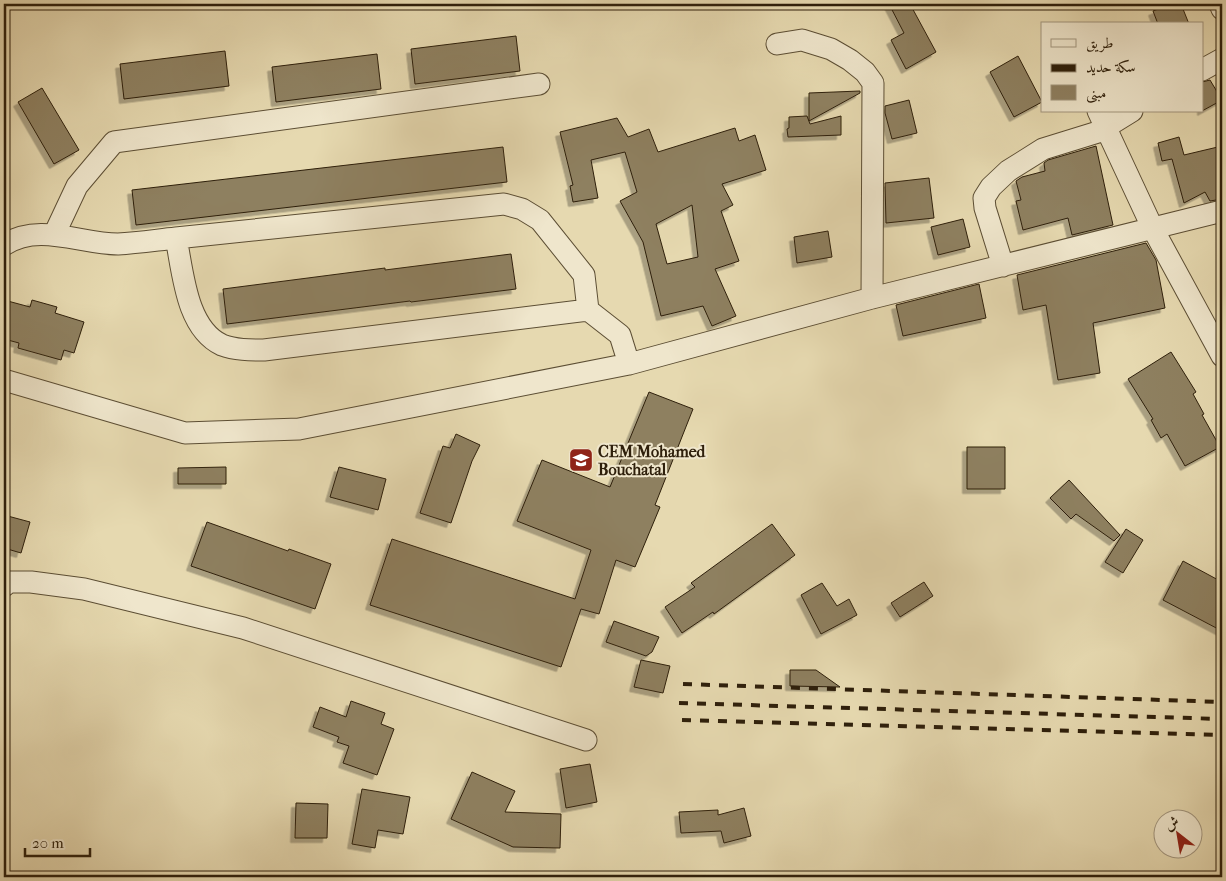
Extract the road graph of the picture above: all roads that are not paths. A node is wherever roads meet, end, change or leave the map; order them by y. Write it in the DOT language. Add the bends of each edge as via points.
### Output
graph roads {
  1 [pos="1220,4"];
  2 [pos="1222,9"];
  3 [pos="777,44"];
  4 [pos="1222,59"];
  5 [pos="1204,69"];
  6 [pos="539,84"];
  7 [pos="1128,112"];
  8 [pos="1101,119"];
  9 [pos="1222,211"];
  10 [pos="1153,229"];
  11 [pos="54,235"];
  12 [pos="176,238"];
  13 [pos="4,245"];
  14 [pos="1003,266"];
  15 [pos="872,298"];
  16 [pos="588,310"];
  17 [pos="1222,356"];
  18 [pos="629,364"];
  19 [pos="4,380"];
  20 [pos="4,586"];
  21 [pos="586,740"];
  1 -- 2 [label="street"];
  3 -- 15 [label="street" via="802,40 831,49 865,72 873,83"];
  4 -- 5 [label="street"];
  6 -- 11 [label="street" via="114,142 77,186"];
  7 -- 8 [label="street"];
  8 -- 10 [label="street"];
  8 -- 14 [label="street" via="1098,132 1043,149 1008,171 991,187 984,198 984,208"];
  9 -- 10 [label="street"];
  10 -- 14 [label="street"];
  10 -- 17 [label="street"];
  11 -- 12 [label="street" via="117,244"];
  11 -- 13 [label="street" via="27,236"];
  12 -- 16 [label="street" via="504,204 522,209 540,220 584,275"];
  12 -- 16 [label="street" via="194,317 210,337 240,349 264,350"];
  14 -- 15 [label="street"];
  15 -- 18 [label="street"];
  16 -- 18 [label="street" via="620,335"];
  18 -- 19 [label="street" via="299,428 185,433"];
  20 -- 21 [label="street" via="10,582 31,582 84,589 243,628"];
}
